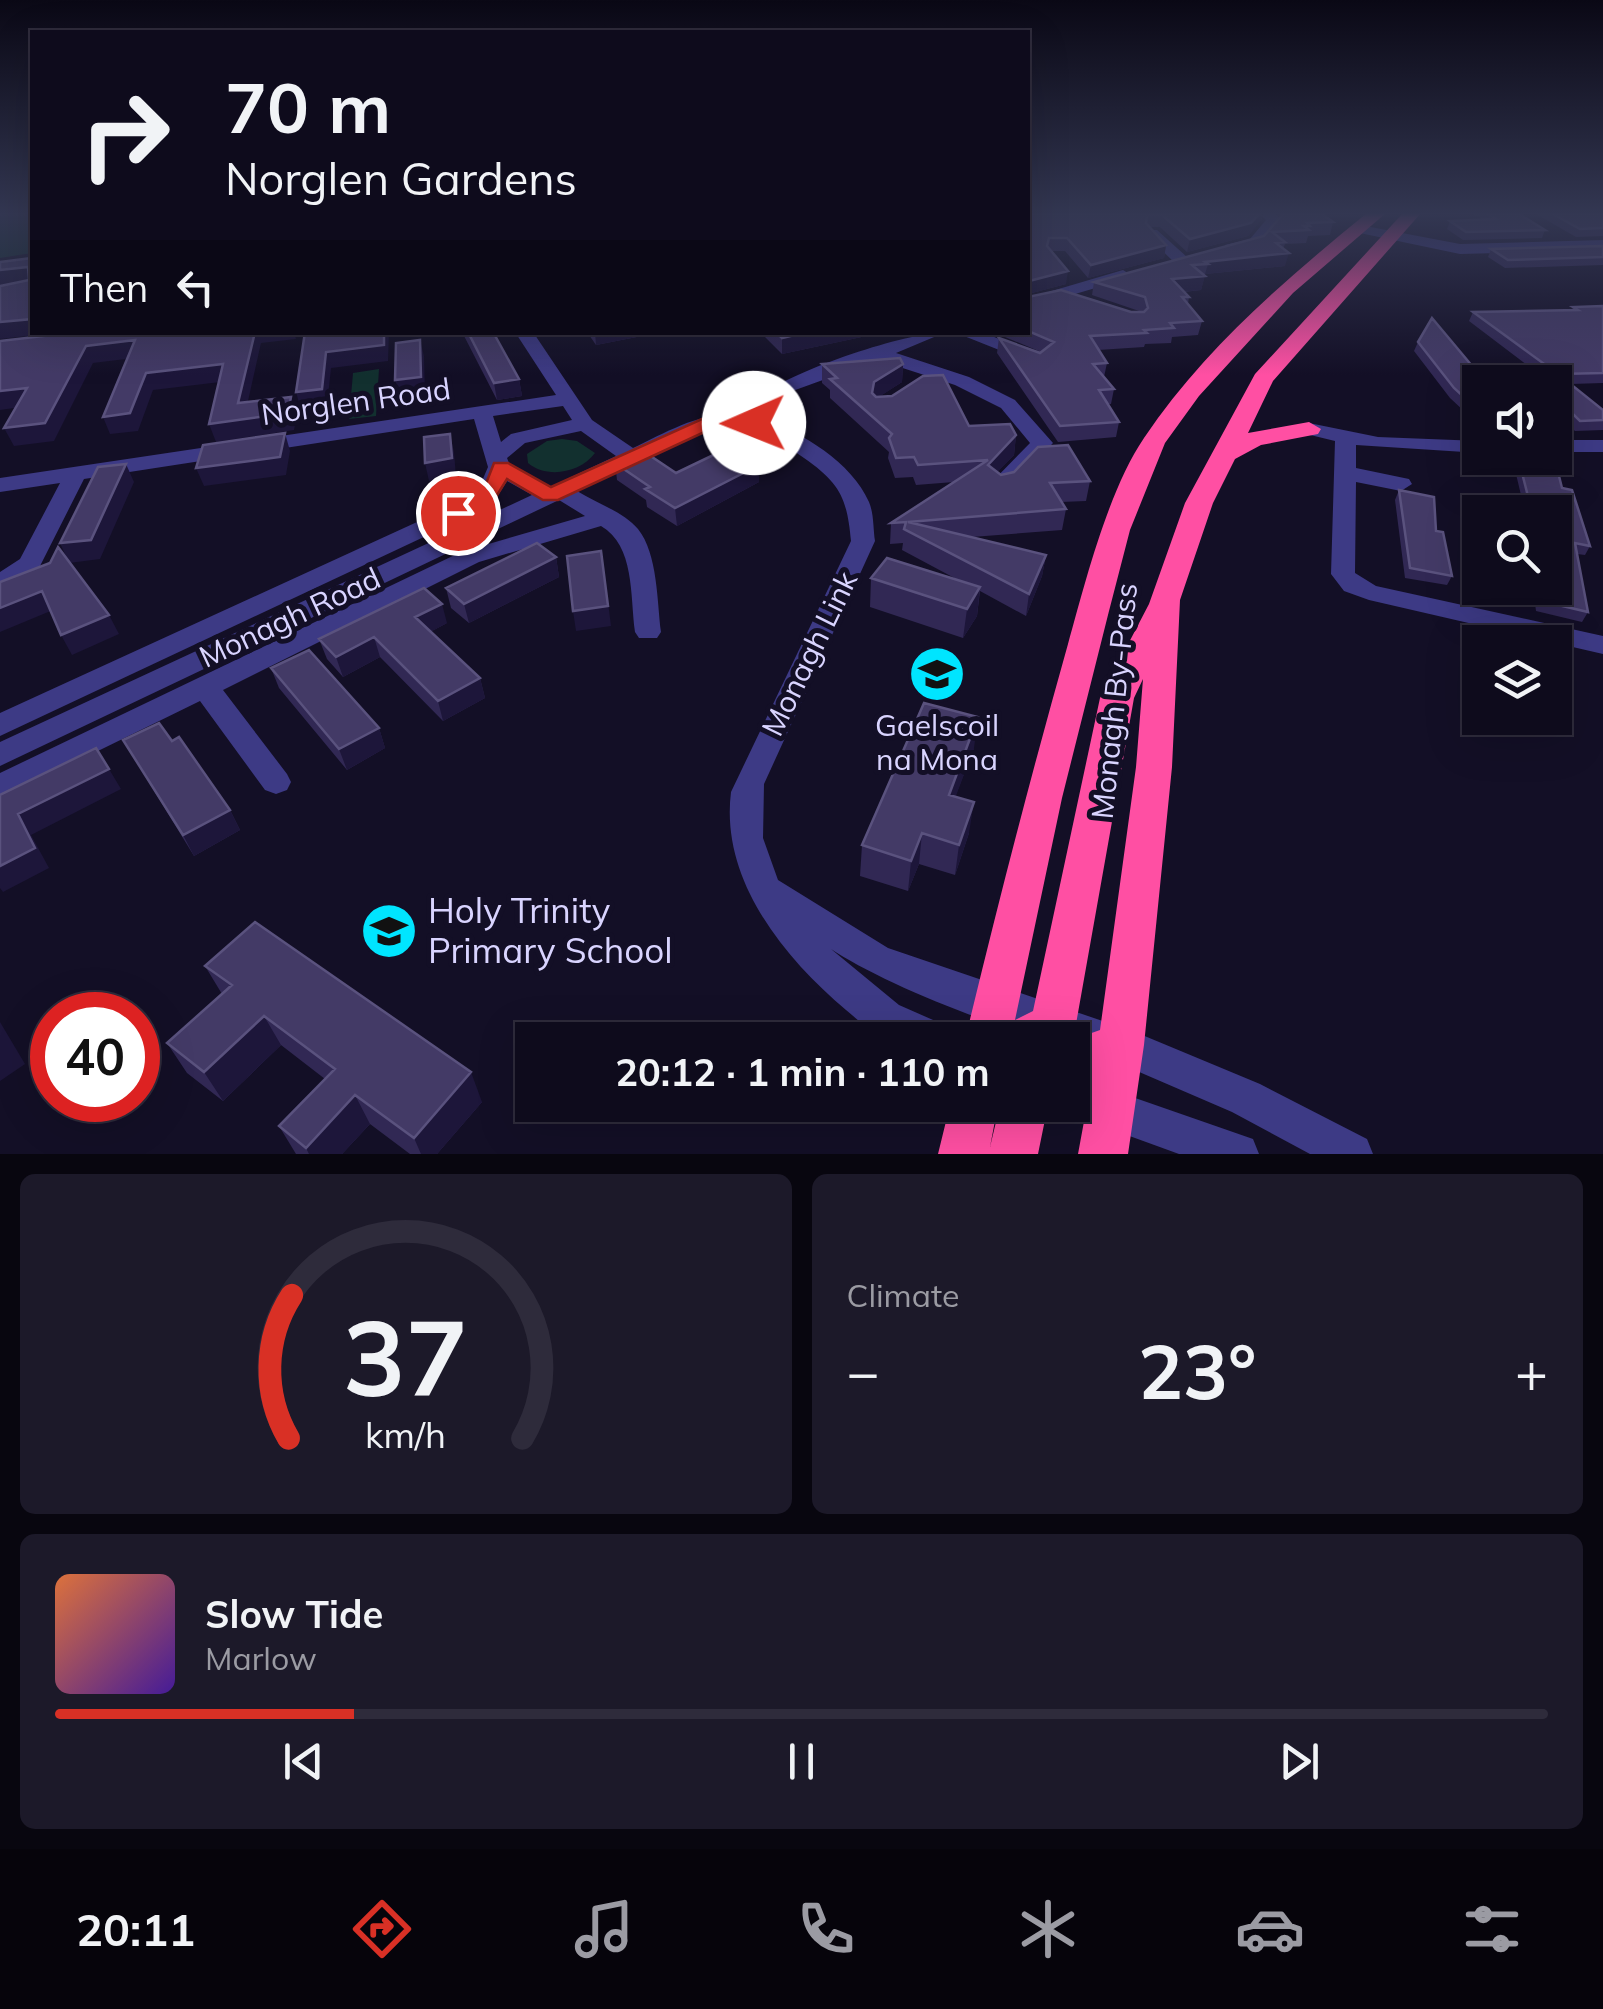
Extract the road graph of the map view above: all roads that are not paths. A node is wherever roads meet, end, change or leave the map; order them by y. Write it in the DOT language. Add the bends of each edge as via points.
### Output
graph roads {
  1 [pos="1325,267"];
  2 [pos="1351,267"];
  3 [pos="1133,272"];
  4 [pos="1030,303"];
  5 [pos="526,335"];
  6 [pos="929,335"];
  7 [pos="972,335"];
  8 [pos="878,353"];
  9 [pos="1038,358"];
  10 [pos="936,372"];
  11 [pos="1263,379"];
  12 [pos="909,390"];
  13 [pos="567,399"];
  14 [pos="483,414"];
  15 [pos="747,420"];
  16 [pos="585,424"];
  17 [pos="1310,429"];
  18 [pos="1346,438"];
  19 [pos="1572,446"];
  20 [pos="1603,446"];
  21 [pos="1462,447"];
  22 [pos="631,456"];
  23 [pos="1221,456"];
  24 [pos="500,461"];
  25 [pos="76,472"];
  26 [pos="1346,473"];
  27 [pos="1401,484"];
  28 [pos="0,485"];
  29 [pos="1000,486"];
  30 [pos="555,493"];
  31 [pos="604,515"];
  32 [pos="0,584"];
  33 [pos="1165,600"];
  34 [pos="648,632"];
  35 [pos="1603,646"];
  36 [pos="205,687"];
  37 [pos="0,725"];
  38 [pos="0,755"];
  39 [pos="276,782"];
  40 [pos="0,787"];
  41 [pos="761,882"];
  42 [pos="895,1022"];
  43 [pos="1002,1022"];
  44 [pos="1027,1022"];
  45 [pos="1029,1022"];
  46 [pos="1090,1041"];
  47 [pos="1120,1044"];
  48 [pos="1095,1120"];
  49 [pos="970,1122"];
  50 [pos="1020,1122"];
  51 [pos="963,1154"];
  52 [pos="1013,1154"];
  53 [pos="1238,1154"];
  54 [pos="1352,1154"];
  1 -- 44 [label="highway, Monagh By-Pass" via="1264,311 1190,391 1153,443 1116,530 1043,798"];
  2 -- 11 [label="highway, Monagh By-Pass"];
  3 -- 4 [label="street"];
  5 -- 13 [label="street"];
  6 -- 8 [label="street"];
  7 -- 9 [label="street"];
  8 -- 10 [label="street"];
  8 -- 15 [label="street" via="762,398"];
  10 -- 12 [label="street"];
  10 -- 29 [label="street" via="1008,404 1042,443"];
  11 -- 17 [label="highway" via="1288,417"];
  11 -- 23 [label="highway, Monagh By-Pass"];
  13 -- 14 [label="street, Norglen Road"];
  13 -- 16 [label="street"];
  14 -- 24 [label="street, Norglen Road" via="485,437"];
  14 -- 25 [label="street, Norglen Road"];
  15 -- 22 [label="street, Monagh Road" via="708,423"];
  15 -- 41 [label="street, Monagh Link" via="830,466 858,501 863,541 748,784 747,844"];
  16 -- 22 [label="street"];
  16 -- 24 [label="street" via="518,438"];
  17 -- 18 [label="street"];
  17 -- 23 [label="highway" via="1268,435"];
  18 -- 21 [label="street"];
  18 -- 26 [label="street"];
  19 -- 20 [label="street"];
  22 -- 30 [label="street, Monagh Road"];
  23 -- 33 [label="highway, Monagh By-Pass"];
  24 -- 30 [label="street"];
  24 -- 37 [label="street, Monagh Road" via="484,500"];
  25 -- 28 [label="street, Norglen Road"];
  25 -- 32 [label="street" via="30,563"];
  26 -- 27 [label="street"];
  26 -- 35 [label="street" via="1342,574 1352,585"];
  30 -- 31 [label="street"];
  30 -- 38 [label="street, Monagh Road"];
  31 -- 34 [label="street" via="628,532 637,553"];
  31 -- 36 [label="street, Monagh Road" via="562,536 470,557"];
  33 -- 45 [label="highway" via="1117,698"];
  33 -- 47 [label="highway, Monagh By-Pass" via="1154,767"];
  36 -- 39 [label="street, Monagh Road"];
  36 -- 40 [label="street, Monagh Road"];
  41 -- 42 [label="street, Monagh Link" via="814,959"];
  41 -- 43 [label="street" via="850,946"];
  46 -- 47 [label="highway"];
  47 -- 48 [label="highway, Monagh By-Pass"];
  47 -- 54 [label="street" via="1246,1098"];
  48 -- 53 [label="street"];
  49 -- 51 [label="highway"];
  50 -- 52 [label="highway"];
}
